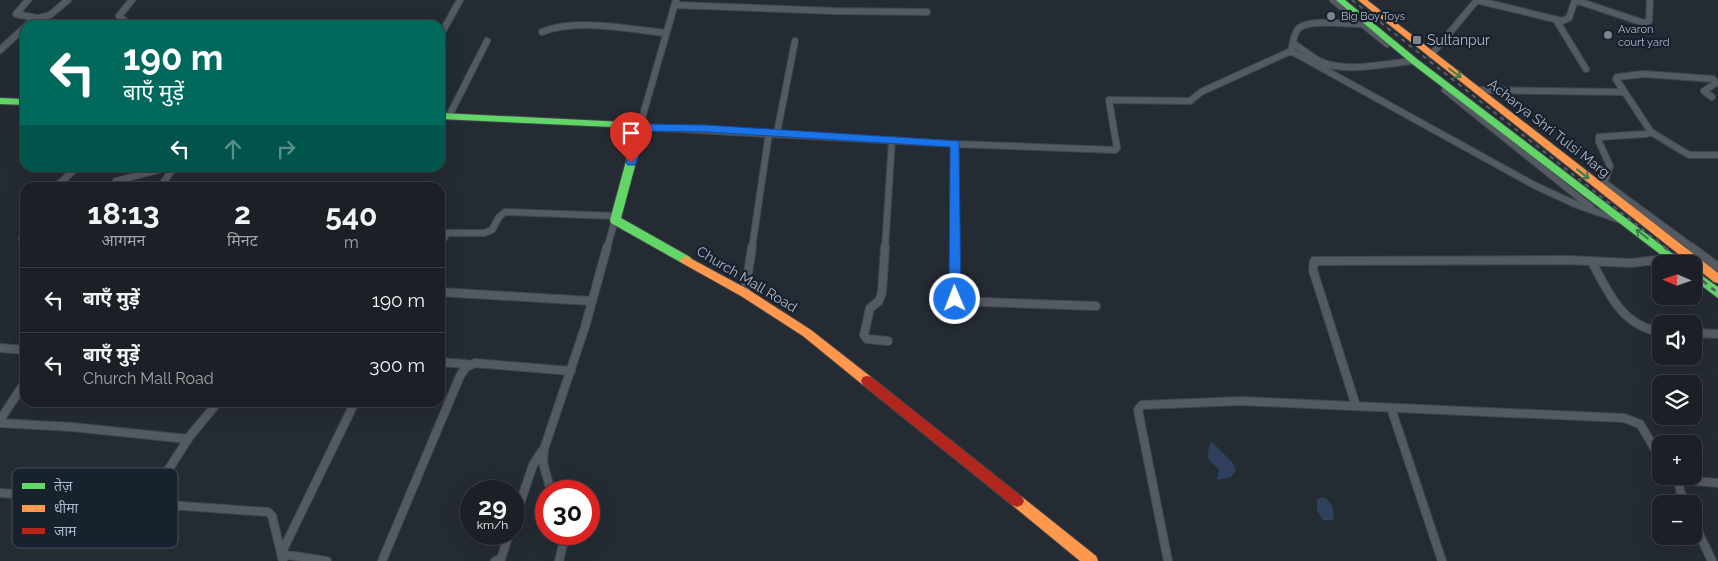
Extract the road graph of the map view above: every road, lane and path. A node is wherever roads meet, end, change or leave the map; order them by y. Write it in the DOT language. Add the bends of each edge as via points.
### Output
graph roads {
  1 [pos="28,0"];
  2 [pos="68,0"];
  3 [pos="132,0"];
  4 [pos="460,0"];
  5 [pos="1333,0"];
  6 [pos="1340,0"];
  7 [pos="1362,0"];
  8 [pos="1476,0"];
  9 [pos="1575,0"];
  10 [pos="1650,0"];
  11 [pos="676,3"];
  12 [pos="927,12"];
  13 [pos="36,18"];
  14 [pos="34,20"];
  15 [pos="124,20"];
  16 [pos="1556,20"];
  17 [pos="1362,24"];
  18 [pos="445,27"];
  19 [pos="20,32"];
  20 [pos="542,32"];
  21 [pos="665,33"];
  22 [pos="487,41"];
  23 [pos="0,42"];
  24 [pos="795,42"];
  25 [pos="8,43"];
  26 [pos="1293,43"];
  27 [pos="0,50"];
  28 [pos="1291,51"];
  29 [pos="1431,55"];
  30 [pos="1411,61"];
  31 [pos="1586,69"];
  32 [pos="1477,90"];
  33 [pos="1624,92"];
  34 [pos="1712,97"];
  35 [pos="0,101"];
  36 [pos="20,102"];
  37 [pos="445,114"];
  38 [pos="445,116"];
  39 [pos="641,126"];
  40 [pos="1650,132"];
  41 [pos="773,133"];
  42 [pos="892,140"];
  43 [pos="955,144"];
  44 [pos="1718,156"];
  45 [pos="72,172"];
  46 [pos="151,172"];
  47 [pos="116,181"];
  48 [pos="61,182"];
  49 [pos="1604,186"];
  50 [pos="1597,212"];
  51 [pos="615,218"];
  52 [pos="1628,222"];
  53 [pos="445,236"];
  54 [pos="1669,255"];
  55 [pos="1592,262"];
  56 [pos="1652,262"];
  57 [pos="1710,274"];
  58 [pos="445,292"];
  59 [pos="746,293"];
  60 [pos="1718,293"];
  61 [pos="591,301"];
  62 [pos="1096,306"];
  63 [pos="1652,331"];
  64 [pos="1702,333"];
  65 [pos="1718,334"];
  66 [pos="888,341"];
  67 [pos="0,348"];
  68 [pos="20,350"];
  69 [pos="445,362"];
  70 [pos="466,364"];
  71 [pos="571,371"];
  72 [pos="20,390"];
  73 [pos="1356,406"];
  74 [pos="214,407"];
  75 [pos="353,407"];
  76 [pos="1391,408"];
  77 [pos="0,422"];
  78 [pos="188,439"];
  79 [pos="1652,444"];
  80 [pos="544,449"];
  81 [pos="169,468"];
  82 [pos="548,480"];
  83 [pos="1702,482"];
  84 [pos="1718,483"];
  85 [pos="525,489"];
  86 [pos="178,505"];
  87 [pos="1702,540"];
  88 [pos="505,545"];
  89 [pos="563,545"];
  90 [pos="282,557"];
  91 [pos="327,561"];
  92 [pos="382,561"];
  93 [pos="495,561"];
  94 [pos="559,561"];
  95 [pos="1091,561"];
  96 [pos="1168,561"];
  97 [pos="1442,561"];
  98 [pos="1712,561"];
  1 -- 13 [label="street" via="16,14"];
  2 -- 13 [label="street" via="50,16"];
  3 -- 15 [label="street" via="119,16"];
  4 -- 18 [label="street"];
  5 -- 17 [label="street"];
  6 -- 30 [label="main road, Acharya Shri Tulsi Marg"];
  7 -- 29 [label="main road, Acharya Shri Tulsi Marg"];
  8 -- 16 [label="street"];
  8 -- 29 [label="street"];
  9 -- 10 [label="street" via="1644,23 1649,22"];
  9 -- 16 [label="street" via="1567,20"];
  11 -- 12 [label="street" via="834,12"];
  11 -- 21 [label="street"];
  13 -- 14 [label="street"];
  16 -- 31 [label="street"];
  17 -- 26 [label="street" via="1305,25 1298,29"];
  17 -- 30 [label="street"];
  19 -- 25 [label="street"];
  20 -- 21 [label="street" via="558,27"];
  21 -- 39 [label="street"];
  22 -- 37 [label="street"];
  23 -- 25 [label="street"];
  24 -- 41 [label="street"];
  25 -- 27 [label="street"];
  26 -- 28 [label="street"];
  26 -- 30 [label="street" via="1331,65 1386,65"];
  28 -- 43 [label="street" via="1201,92 1190,101 1109,100 1116,150"];
  28 -- 50 [label="street" via="1534,185"];
  29 -- 32 [label="main road, Acharya Shri Tulsi Marg, one-way"];
  30 -- 50 [label="street"];
  30 -- 52 [label="main road, Acharya Shri Tulsi Marg"];
  32 -- 33 [label="street"];
  32 -- 49 [label="main road, Acharya Shri Tulsi Marg, one-way"];
  33 -- 34 [label="street" via="1617,77 1644,74 1712,79 1716,83 1704,91"];
  33 -- 40 [label="street"];
  35 -- 36 [label="main road"];
  38 -- 39 [label="main road"];
  39 -- 41 [label="street"];
  39 -- 51 [label="main road"];
  40 -- 44 [label="street" via="1689,155"];
  40 -- 49 [label="street" via="1599,137 1610,166"];
  41 -- 42 [label="street"];
  41 -- 59 [label="street"];
  42 -- 43 [label="street"];
  42 -- 66 [label="street" via="882,292 879,301 870,308 864,335 867,339"];
  43 -- 62 [label="street" via="955,299 963,302"];
  45 -- 48 [label="street"];
  46 -- 47 [label="street"];
  49 -- 57 [label="main road, Acharya Shri Tulsi Marg"];
  50 -- 52 [label="street"];
  51 -- 53 [label="street" via="506,212 492,230 484,233 447,232"];
  51 -- 59 [label="main road, Church Mall Road"];
  51 -- 61 [label="street"];
  54 -- 52 [label="main road, Acharya Shri Tulsi Marg, one-way"];
  55 -- 56 [label="street"];
  55 -- 63 [label="street" via="1625,315"];
  55 -- 73 [label="street" via="1314,260 1313,270"];
  57 -- 60 [label="main road, Acharya Shri Tulsi Marg"];
  58 -- 61 [label="street"];
  59 -- 95 [label="main road, Church Mall Road" via="807,333"];
  61 -- 71 [label="street"];
  64 -- 65 [label="street"];
  67 -- 68 [label="street"];
  69 -- 70 [label="street"];
  71 -- 80 [label="street"];
  71 -- 92 [label="street" via="476,363 466,367"];
  72 -- 77 [label="street"];
  73 -- 76 [label="street"];
  73 -- 96 [label="street" via="1241,402 1138,407"];
  74 -- 78 [label="street"];
  75 -- 90 [label="street"];
  76 -- 79 [label="street" via="1624,418 1640,424"];
  76 -- 97 [label="street"];
  77 -- 78 [label="street"];
  78 -- 81 [label="street"];
  80 -- 82 [label="street" via="543,463"];
  80 -- 85 [label="street" via="533,465"];
  83 -- 84 [label="street"];
  86 -- 90 [label="street" via="268,512 272,516"];
  87 -- 98 [label="street"];
  88 -- 93 [label="street" via="501,559"];
  89 -- 94 [label="street"];
  90 -- 91 [label="street"];
}
